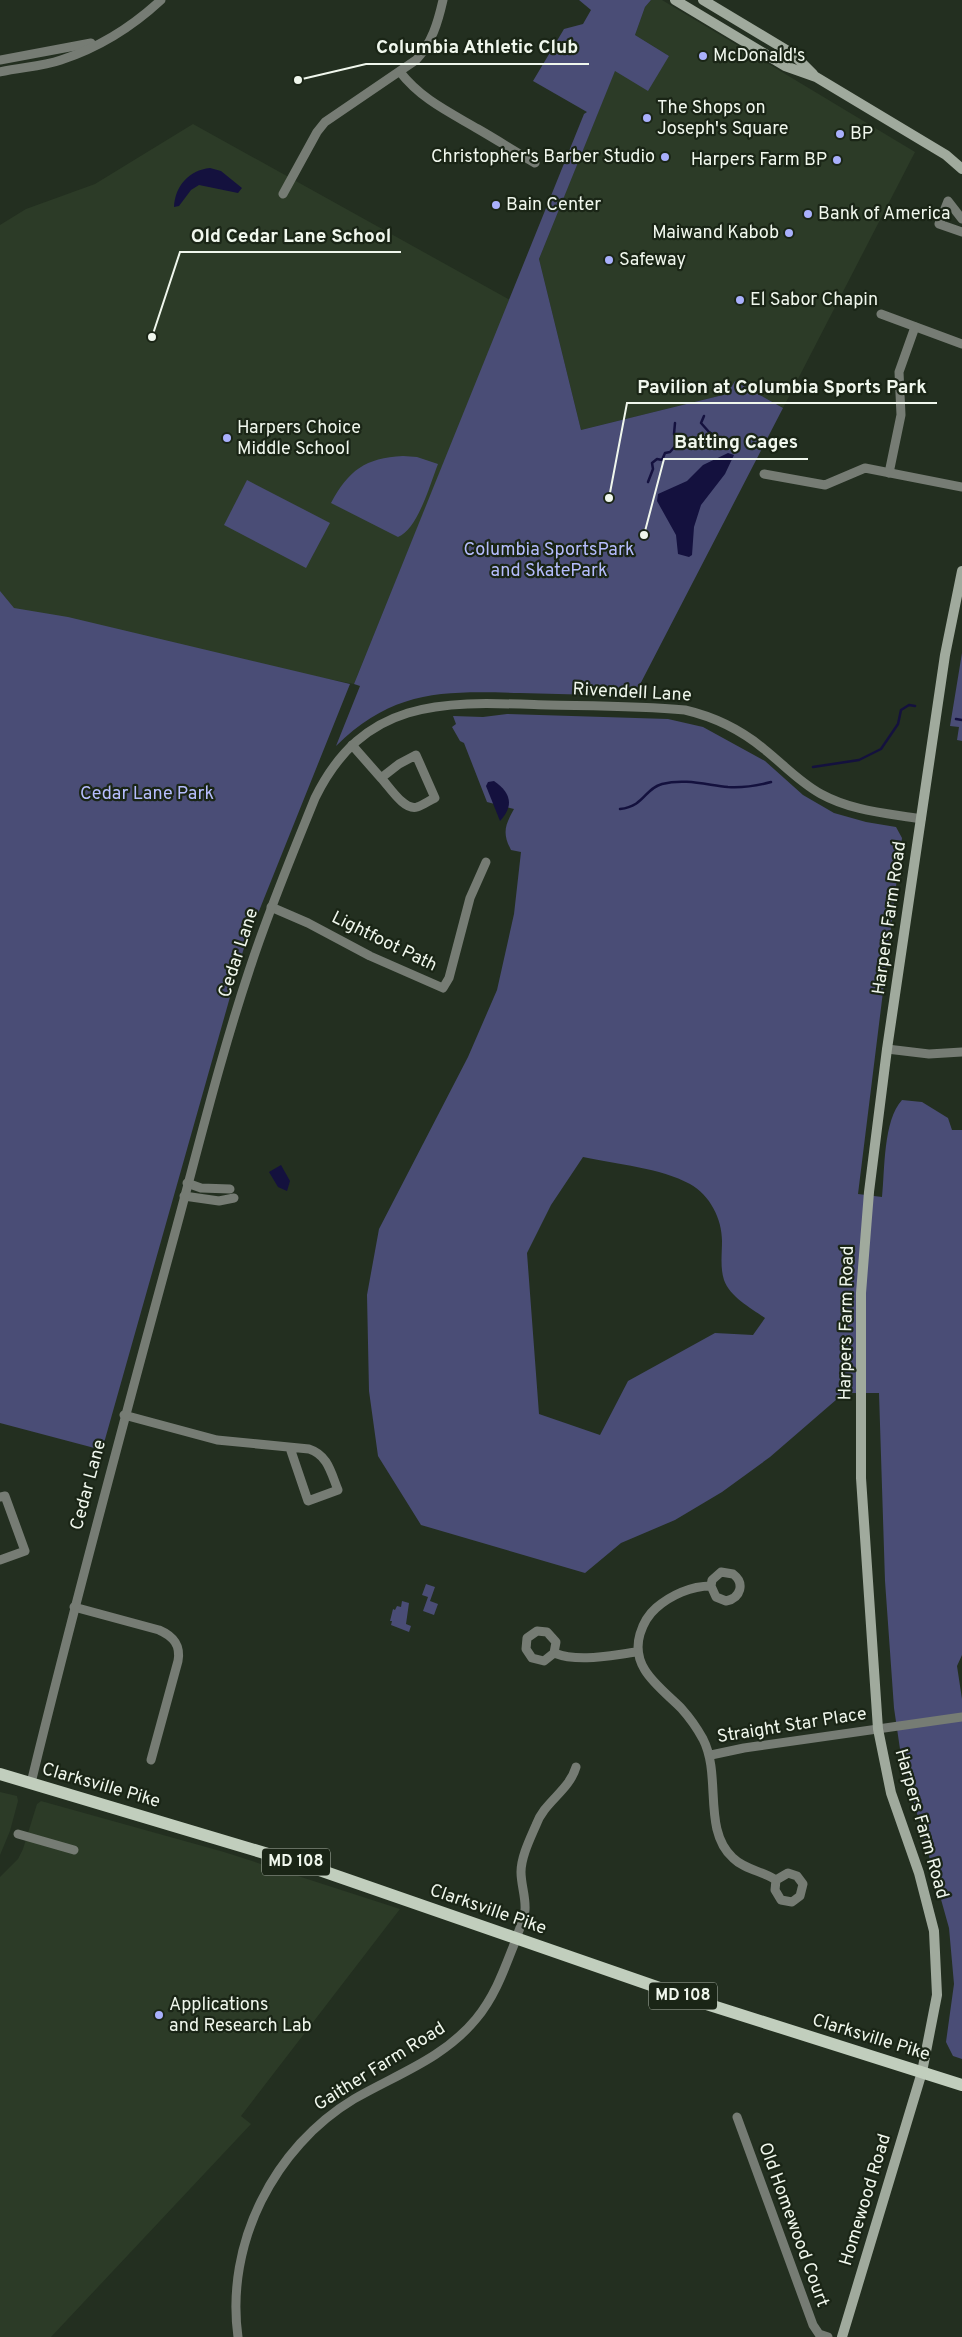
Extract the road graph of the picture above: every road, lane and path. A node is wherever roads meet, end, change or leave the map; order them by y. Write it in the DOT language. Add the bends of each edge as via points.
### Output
graph roads {
  1 [pos="161,0"];
  2 [pos="443,0"];
  3 [pos="675,0"];
  4 [pos="702,0"];
  5 [pos="113,36"];
  6 [pos="0,58"];
  7 [pos="2,71"];
  8 [pos="400,72"];
  9 [pos="816,77"];
  10 [pos="535,163"];
  11 [pos="962,169"];
  12 [pos="283,194"];
  13 [pos="962,219"];
  14 [pos="962,232"];
  15 [pos="881,314"];
  16 [pos="915,327"];
  17 [pos="962,344"];
  18 [pos="889,472"];
  19 [pos="764,474"];
  20 [pos="962,487"];
  21 [pos="962,571"];
  22 [pos="960,588"];
  23 [pos="352,746"];
  24 [pos="381,778"];
  25 [pos="921,819"];
  26 [pos="486,862"];
  27 [pos="271,907"];
  28 [pos="887,1049"];
  29 [pos="962,1052"];
  30 [pos="187,1183"];
  31 [pos="230,1189"];
  32 [pos="184,1196"];
  33 [pos="234,1198"];
  34 [pos="124,1416"];
  35 [pos="290,1448"];
  36 [pos="0,1497"];
  37 [pos="0,1560"];
  38 [pos="711,1586"];
  39 [pos="74,1607"];
  40 [pos="637,1652"];
  41 [pos="554,1653"];
  42 [pos="962,1717"];
  43 [pos="878,1729"];
  44 [pos="710,1755"];
  45 [pos="152,1760"];
  46 [pos="576,1767"];
  47 [pos="0,1774"];
  48 [pos="31,1783"];
  49 [pos="18,1834"];
  50 [pos="74,1850"];
  51 [pos="776,1880"];
  52 [pos="516,1938"];
  53 [pos="922,2072"];
  54 [pos="962,2085"];
  55 [pos="737,2117"];
  56 [pos="238,2337"];
  57 [pos="828,2337"];
  58 [pos="842,2337"];
  1 -- 5 [label="street"];
  2 -- 8 [label="street" via="424,52"];
  3 -- 9 [label="main road" via="785,66"];
  4 -- 9 [label="main road" via="793,54"];
  5 -- 6 [label="street" via="84,45"];
  5 -- 7 [label="street" via="61,60"];
  6 -- 7 [label="street"];
  8 -- 10 [label="street" via="410,86 439,108"];
  8 -- 12 [label="street" via="325,122"];
  9 -- 11 [label="main road" via="932,146"];
  13 -- 14 [label="street" via="948,201 939,224"];
  15 -- 16 [label="street"];
  16 -- 17 [label="street"];
  16 -- 18 [label="street" via="899,372 901,415"];
  18 -- 19 [label="street" via="865,468 825,484"];
  18 -- 20 [label="street"];
  21 -- 22 [label="main road, Harpers Farm Road"];
  22 -- 25 [label="main road, Harpers Farm Road" via="944,655"];
  23 -- 24 [label="street"];
  23 -- 25 [label="street, Rivendell Lane" via="396,716 423,708 461,703 685,710 730,726 764,748 807,785 833,800 858,809"];
  23 -- 27 [label="street, Cedar Lane" via="323,781"];
  24 -- 24 [label="street" via="411,807 435,798 416,755"];
  25 -- 28 [label="main road, Harpers Farm Road"];
  26 -- 27 [label="street, Lightfoot Path" via="470,898 449,978 443,988"];
  27 -- 30 [label="street, Cedar Lane" via="248,973"];
  28 -- 29 [label="street" via="929,1054"];
  28 -- 43 [label="main road, Harpers Farm Road" via="865,1237 860,1360 861,1478"];
  30 -- 31 [label="street" via="218,1190"];
  30 -- 32 [label="street, Cedar Lane"];
  32 -- 33 [label="street" via="219,1201"];
  32 -- 34 [label="street, Cedar Lane"];
  34 -- 35 [label="street" via="217,1440"];
  34 -- 39 [label="street, Cedar Lane"];
  35 -- 35 [label="street" via="309,1449 322,1455 338,1490 308,1501"];
  36 -- 37 [label="street" via="5,1496 25,1551"];
  38 -- 40 [label="street" via="689,1588 657,1607 640,1631"];
  39 -- 45 [label="street" via="159,1630 170,1635 176,1643 180,1652"];
  39 -- 48 [label="street, Cedar Lane"];
  40 -- 41 [label="street" via="577,1658"];
  40 -- 44 [label="street" via="645,1671 690,1718"];
  42 -- 43 [label="street, Straight Star Place"];
  43 -- 44 [label="street, Straight Star Place"];
  43 -- 53 [label="main road, Harpers Farm Road" via="892,1793 934,1931 937,1994"];
  44 -- 51 [label="street" via="720,1842 742,1865"];
  46 -- 52 [label="street, Gaither Farm Road" via="570,1782 540,1816 534,1831 521,1870 525,1909"];
  47 -- 48 [label="main road, Clarksville Pike / MD 108"];
  48 -- 52 [label="main road, Clarksville Pike / MD 108" via="308,1866"];
  49 -- 50 [label="street"];
  52 -- 53 [label="main road, Clarksville Pike / MD 108" via="697,2001"];
  52 -- 56 [label="street, Gaither Farm Road" via="497,1988 461,2036 421,2065 335,2111 302,2141 272,2180 252,2220 239,2267"];
  53 -- 54 [label="main road, Clarksville Pike / MD 108"];
  53 -- 58 [label="main road, Homewood Road"];
  55 -- 57 [label="street, Old Homewood Court" via="813,2325 819,2334"];
}
